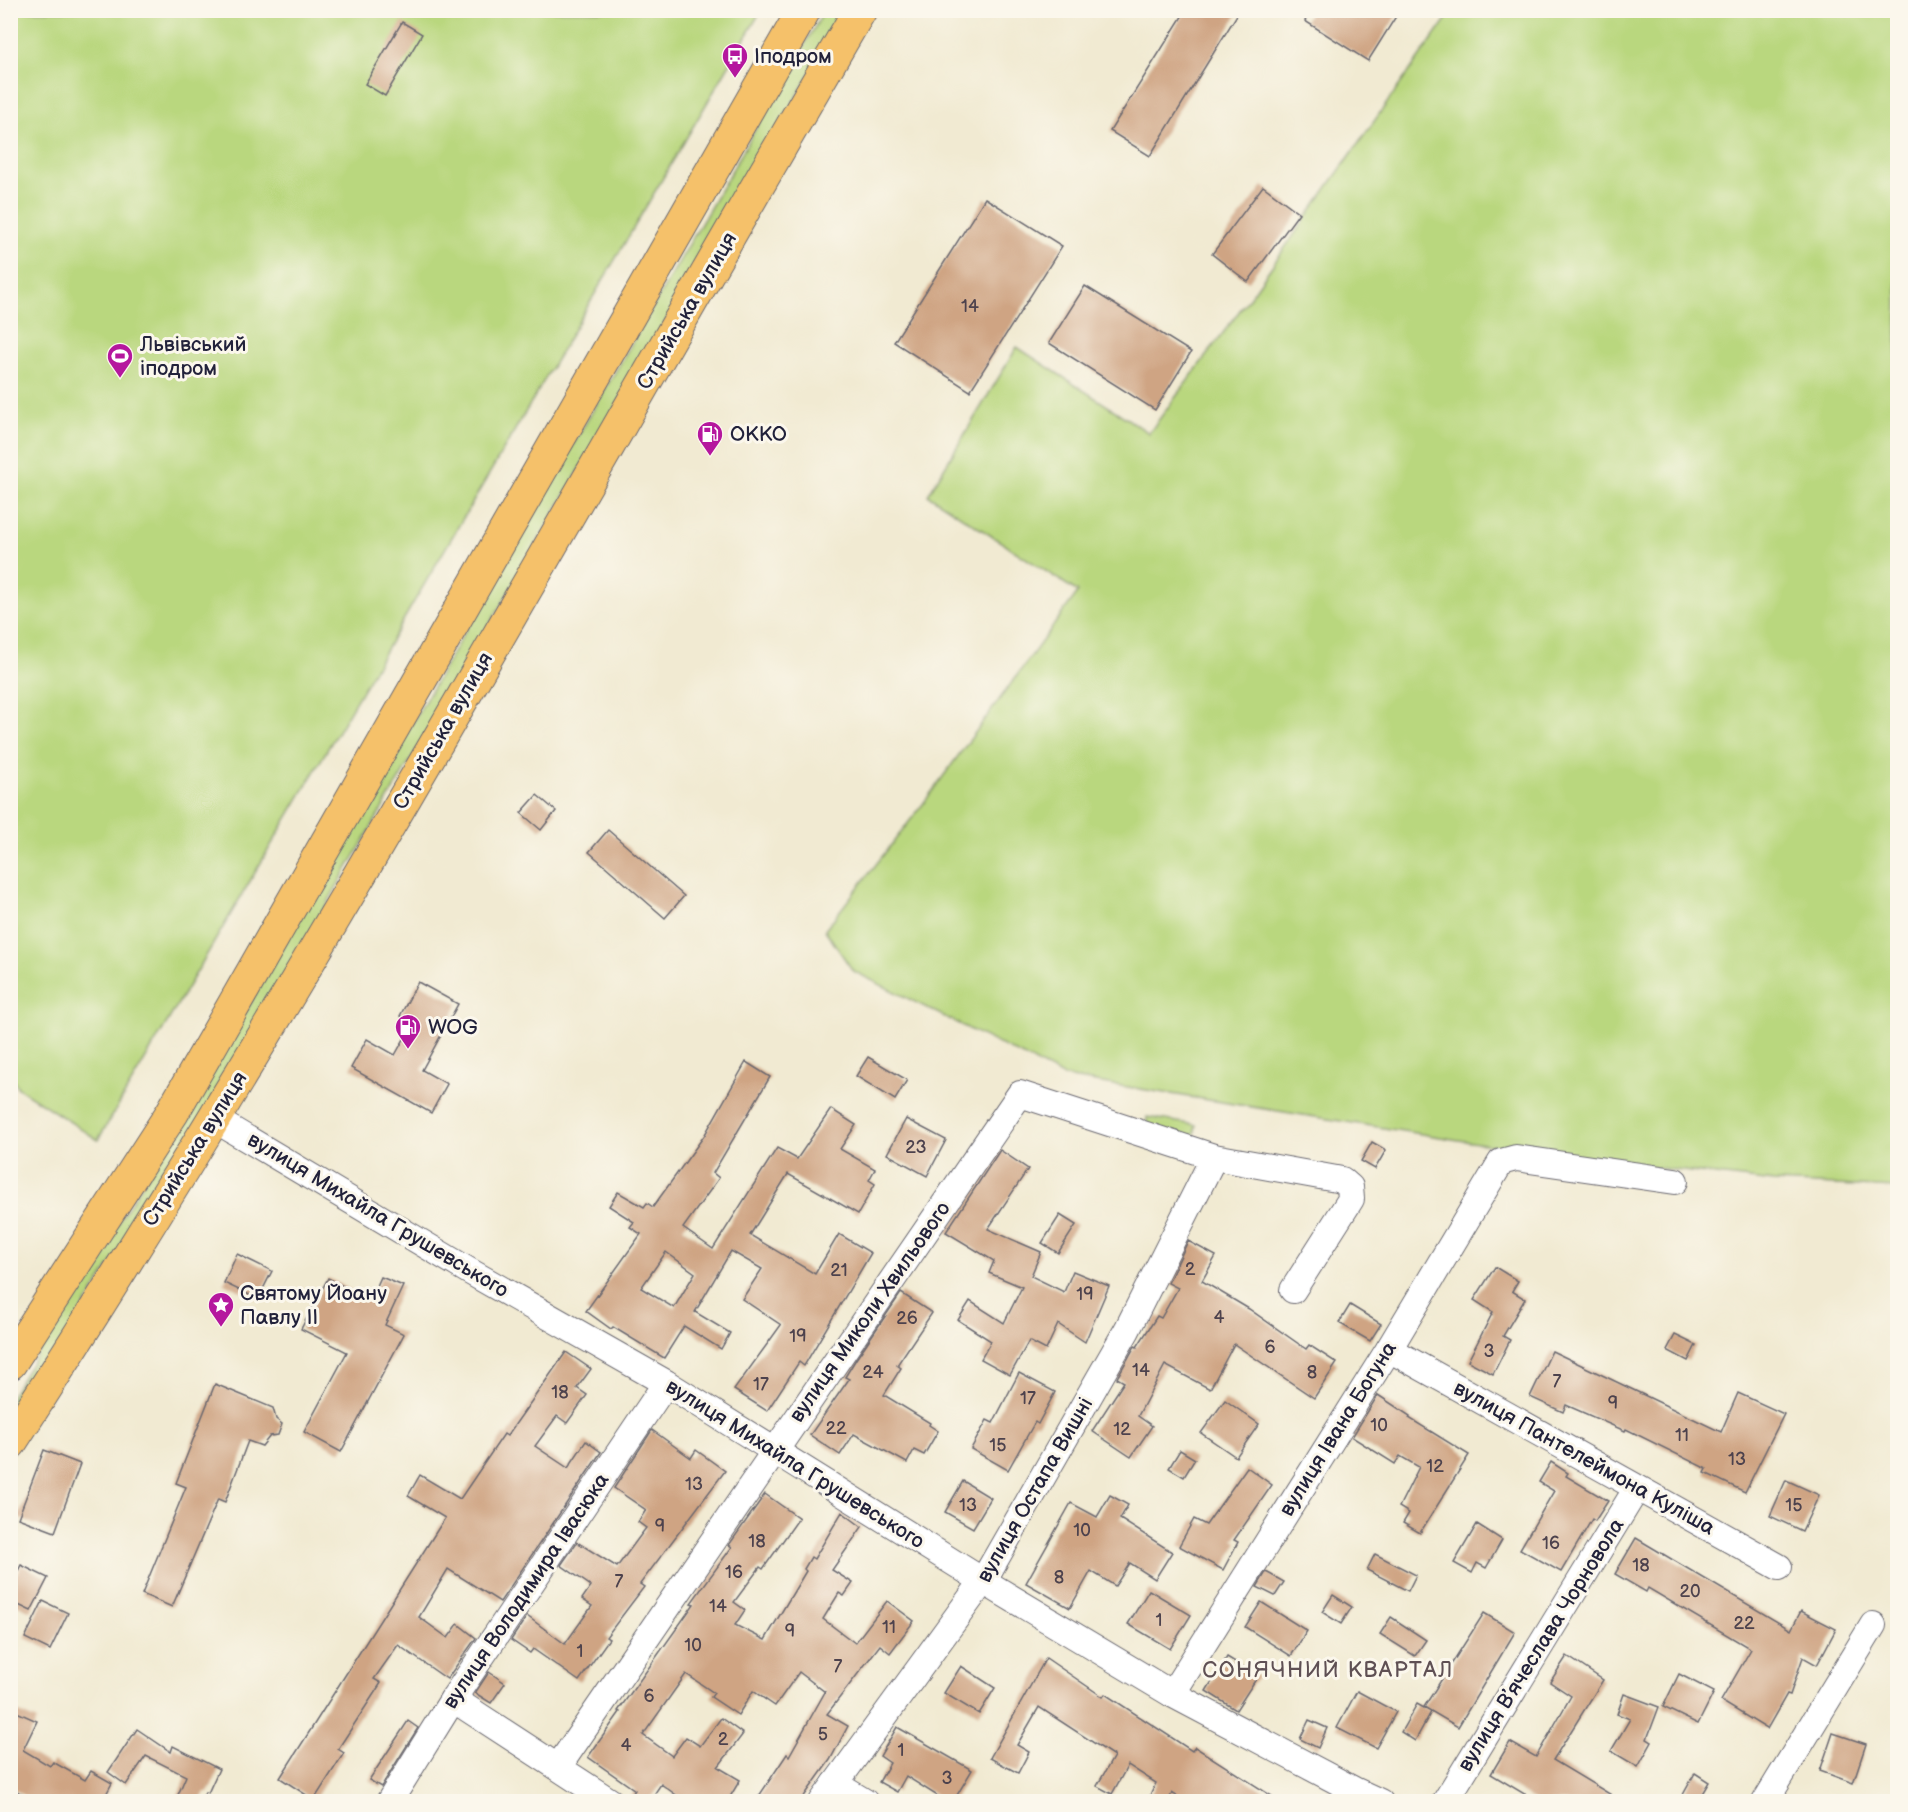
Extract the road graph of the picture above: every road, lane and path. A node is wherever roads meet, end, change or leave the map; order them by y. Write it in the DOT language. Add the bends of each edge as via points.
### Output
graph roads {
  1 [pos="804,10"];
  2 [pos="860,10"];
  3 [pos="214,1119"];
  4 [pos="1214,1157"];
  5 [pos="1675,1180"];
  6 [pos="1293,1290"];
  7 [pos="1389,1349"];
  8 [pos="10,1363"];
  9 [pos="666,1383"];
  10 [pos="10,1443"];
  11 [pos="774,1451"];
  12 [pos="1637,1488"];
  13 [pos="1779,1567"];
  14 [pos="983,1581"];
  15 [pos="1873,1625"];
  16 [pos="1172,1694"];
  17 [pos="453,1699"];
  18 [pos="558,1767"];
  19 [pos="828,1793"];
  20 [pos="389,1802"];
  21 [pos="611,1802"];
  22 [pos="865,1802"];
  23 [pos="1380,1802"];
  24 [pos="1445,1802"];
  25 [pos="1766,1802"];
  1 -- 8 [label="main road, Стрийська вулиця" via="172,1113"];
  2 -- 3 [label="main road, Стрийська вулиця"];
  3 -- 9 [label="street, вулиця Михайла Грушевського"];
  3 -- 10 [label="main road, Стрийська вулиця"];
  4 -- 6 [label="street" via="1342,1180 1350,1187 1351,1199"];
  4 -- 11 [label="street, вулиця Миколи Хвильового" via="1020,1094"];
  4 -- 14 [label="street, вулиця Остапа Вишні" via="1127,1330"];
  5 -- 7 [label="street, вулиця Івана Богуна" via="1516,1158 1501,1162"];
  7 -- 12 [label="street, вулиця Пантелеймона Куліша"];
  7 -- 16 [label="street, вулиця Івана Богуна"];
  9 -- 11 [label="street, вулиця Михайла Грушевського"];
  9 -- 17 [label="street, вулиця Володимира Івасюка"];
  11 -- 14 [label="street, вулиця Михайла Грушевського"];
  11 -- 18 [label="street, вулиця Миколи Хвильового"];
  12 -- 13 [label="street, вулиця Пантелеймона Куліша"];
  12 -- 24 [label="street, вулиця Вʼячеслава Чорновола"];
  14 -- 16 [label="street, вулиця Михайла Грушевського"];
  14 -- 19 [label="street, вулиця Остапа Вишні"];
  15 -- 25 [label="street"];
  16 -- 23 [label="street, вулиця Михайла Грушевського"];
  17 -- 18 [label="street"];
  17 -- 20 [label="street, вулиця Володимира Івасюка"];
  18 -- 21 [label="street"];
  19 -- 22 [label="street"];
}
